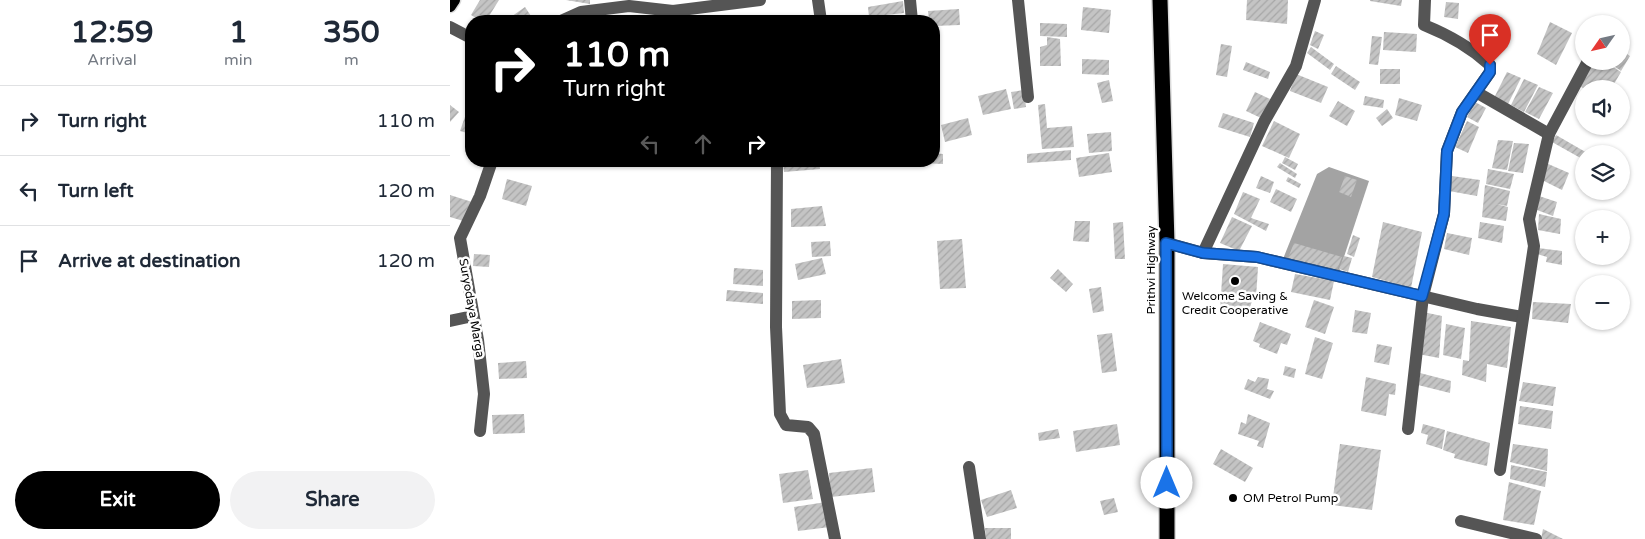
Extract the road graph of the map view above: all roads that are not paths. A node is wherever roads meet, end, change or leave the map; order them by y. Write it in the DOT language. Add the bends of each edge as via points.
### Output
graph roads {
  1 [pos="454,0"];
  2 [pos="760,0"];
  3 [pos="818,0"];
  4 [pos="910,0"];
  5 [pos="1018,0"];
  6 [pos="1160,0"];
  7 [pos="1315,0"];
  8 [pos="1425,0"];
  9 [pos="450,6"];
  10 [pos="673,6"];
  11 [pos="574,15"];
  12 [pos="820,15"];
  13 [pos="911,15"];
  14 [pos="450,27"];
  15 [pos="465,35"];
  16 [pos="1583,70"];
  17 [pos="1476,92"];
  18 [pos="1028,97"];
  19 [pos="1549,134"];
  20 [pos="490,167"];
  21 [pos="777,167"];
  22 [pos="1166,243"];
  23 [pos="1203,253"];
  24 [pos="1422,296"];
  25 [pos="474,316"];
  26 [pos="1522,317"];
  27 [pos="450,321"];
  28 [pos="1408,429"];
  29 [pos="480,431"];
  30 [pos="969,467"];
  31 [pos="1500,470"];
  32 [pos="1461,520"];
  33 [pos="835,539"];
  34 [pos="980,539"];
  35 [pos="1167,539"];
  36 [pos="1536,539"];
  1 -- 9 [label="main road"];
  2 -- 10 [label="street"];
  3 -- 12 [label="street"];
  4 -- 13 [label="street"];
  5 -- 18 [label="street"];
  6 -- 22 [label="highway, Prithvi Highway"];
  7 -- 23 [label="street" via="1296,66 1264,122"];
  8 -- 17 [label="street" via="1424,25 1449,35 1490,65 1490,72"];
  10 -- 11 [label="street" via="629,6"];
  14 -- 15 [label="street"];
  16 -- 19 [label="street"];
  17 -- 19 [label="street"];
  17 -- 24 [label="street" via="1462,112 1447,151 1444,214"];
  19 -- 26 [label="street" via="1529,219 1534,246"];
  20 -- 25 [label="street, Suryodaya Marga" via="460,238"];
  21 -- 33 [label="street" via="776,328 780,414 786,425 808,427 814,434"];
  22 -- 23 [label="street"];
  22 -- 35 [label="highway, Prithvi Highway"];
  23 -- 24 [label="street" via="1257,257"];
  24 -- 26 [label="street"];
  24 -- 28 [label="street"];
  25 -- 27 [label="street"];
  25 -- 29 [label="street, Suryodaya Marga" via="484,394"];
  26 -- 31 [label="street"];
  30 -- 34 [label="street"];
  32 -- 36 [label="street"];
}
